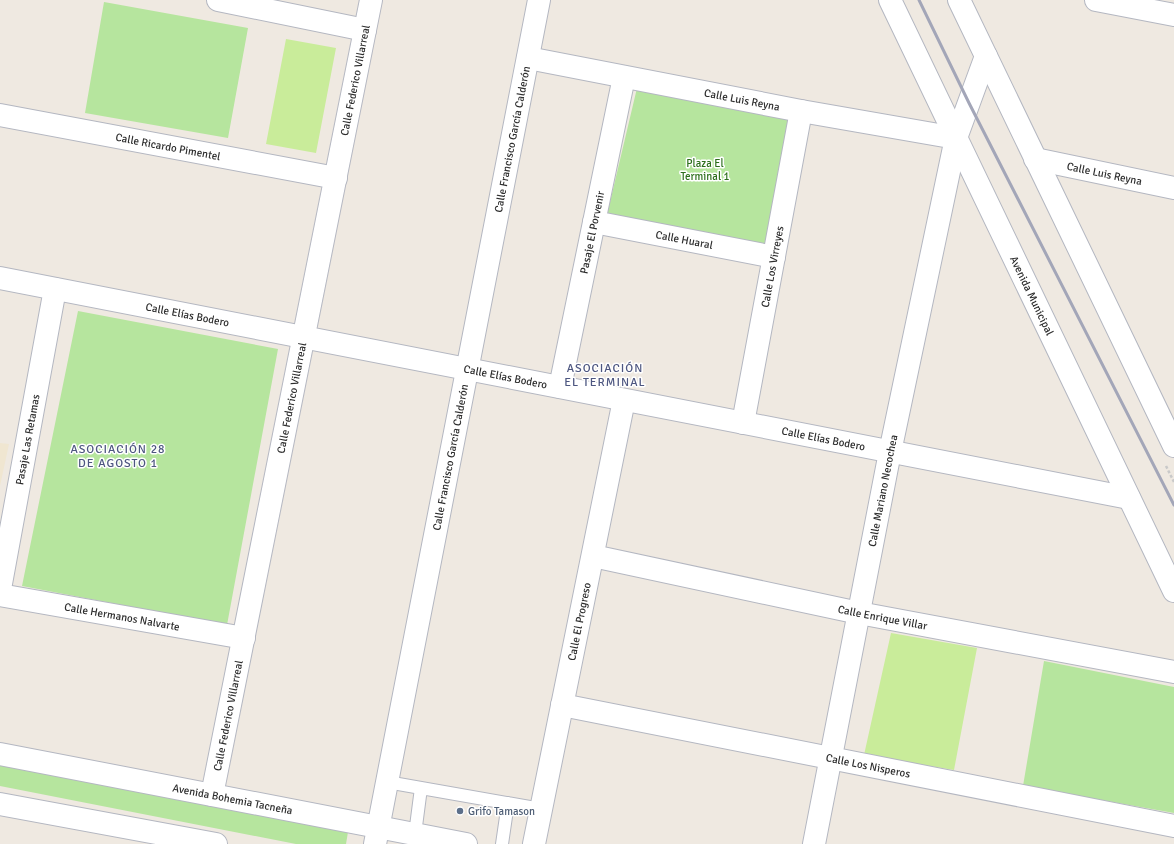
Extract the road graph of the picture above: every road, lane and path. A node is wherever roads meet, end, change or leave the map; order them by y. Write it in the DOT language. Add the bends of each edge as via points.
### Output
graph roads {
  1 [pos="218,0"];
  2 [pos="372,0"];
  3 [pos="539,0"];
  4 [pos="890,0"];
  5 [pos="959,0"];
  6 [pos="1096,0"];
  7 [pos="1174,15"];
  8 [pos="366,30"];
  9 [pos="986,56"];
  10 [pos="528,58"];
  11 [pos="624,77"];
  12 [pos="801,112"];
  13 [pos="0,115"];
  14 [pos="956,138"];
  15 [pos="1035,159"];
  16 [pos="336,178"];
  17 [pos="1174,188"];
  18 [pos="594,222"];
  19 [pos="774,257"];
  20 [pos="0,278"];
  21 [pos="55,289"];
  22 [pos="304,337"];
  23 [pos="467,369"];
  24 [pos="560,387"];
  25 [pos="624,400"];
  26 [pos="743,423"];
  27 [pos="1174,446"];
  28 [pos="890,452"];
  29 [pos="1129,498"];
  30 [pos="592,556"];
  31 [pos="0,589"];
  32 [pos="1174,591"];
  33 [pos="0,595"];
  34 [pos="859,613"];
  35 [pos="244,638"];
  36 [pos="1174,672"];
  37 [pos="562,705"];
  38 [pos="0,754"];
  39 [pos="831,758"];
  40 [pos="387,782"];
  41 [pos="421,788"];
  42 [pos="212,795"];
  43 [pos="508,803"];
  44 [pos="0,804"];
  45 [pos="541,809"];
  46 [pos="1174,826"];
  47 [pos="415,834"];
  48 [pos="377,836"];
  49 [pos="206,843"];
  50 [pos="466,844"];
  51 [pos="502,844"];
  52 [pos="534,844"];
  53 [pos="814,844"];
  1 -- 8 [label="street"];
  2 -- 8 [label="street, Calle Federico Villarreal"];
  3 -- 10 [label="street, Calle Francisco García Calderón"];
  4 -- 14 [label="street, Avenida Municipal"];
  5 -- 9 [label="street"];
  6 -- 7 [label="street"];
  8 -- 16 [label="street, Calle Federico Villarreal"];
  9 -- 14 [label="street, Calle Mariano Necochea"];
  9 -- 15 [label="street"];
  10 -- 11 [label="street, Calle Luis Reyna"];
  10 -- 23 [label="street, Calle Francisco García Calderón"];
  11 -- 12 [label="street, Calle Luis Reyna"];
  11 -- 18 [label="street, Pasaje El Porvenir"];
  12 -- 14 [label="street, Calle Luis Reyna"];
  12 -- 19 [label="street, Calle Los Virreyes"];
  13 -- 16 [label="street, Calle Ricardo Pimentel"];
  14 -- 28 [label="street, Calle Mariano Necochea"];
  14 -- 29 [label="street, Avenida Municipal"];
  15 -- 17 [label="street, Calle Luis Reyna"];
  15 -- 27 [label="street"];
  16 -- 22 [label="street, Calle Federico Villarreal"];
  18 -- 19 [label="street, Calle Huaral"];
  18 -- 24 [label="street, Pasaje El Porvenir"];
  19 -- 26 [label="street, Calle Los Virreyes"];
  20 -- 21 [label="street, Calle Elías Bodero"];
  21 -- 22 [label="street, Calle Elías Bodero"];
  21 -- 31 [label="street, Pasaje Las Retamas"];
  22 -- 23 [label="street, Calle Elías Bodero"];
  22 -- 35 [label="street, Calle Federico Villarreal"];
  23 -- 24 [label="street, Calle Elías Bodero"];
  23 -- 40 [label="street, Calle Francisco García Calderón"];
  24 -- 25 [label="street, Calle Elías Bodero"];
  25 -- 26 [label="street, Calle Elías Bodero"];
  25 -- 30 [label="street, Calle El Progreso"];
  26 -- 28 [label="street, Calle Elías Bodero"];
  28 -- 29 [label="street, Calle Elías Bodero"];
  28 -- 34 [label="street, Calle Mariano Necochea"];
  29 -- 32 [label="street, Avenida Municipal"];
  30 -- 34 [label="street, Calle Enrique Villar"];
  30 -- 37 [label="street, Calle El Progreso"];
  33 -- 35 [label="street, Calle Hermanos Nalvarte"];
  34 -- 36 [label="street, Calle Enrique Villar"];
  34 -- 39 [label="street, Calle Mariano Necochea"];
  35 -- 42 [label="street, Calle Federico Villarreal"];
  37 -- 39 [label="street, Calle Los Nisperos"];
  37 -- 45 [label="street, Calle El Progreso"];
  38 -- 42 [label="street, Avenida Bohemia Tacneña"];
  39 -- 46 [label="street, Calle Los Nisperos"];
  39 -- 53 [label="street, Calle Mariano Necochea"];
  40 -- 41 [label="lane"];
  40 -- 48 [label="street, Calle Francisco García Calderón"];
  41 -- 43 [label="lane"];
  41 -- 47 [label="lane"];
  42 -- 48 [label="street, Avenida Bohemia Tacneña"];
  43 -- 45 [label="lane"];
  43 -- 51 [label="lane"];
  44 -- 49 [label="street"];
  45 -- 52 [label="street, Calle El Progreso"];
  47 -- 48 [label="street, Avenida Bohemia Tacneña"];
  47 -- 50 [label="street, Avenida Bohemia Tacneña"];
}
